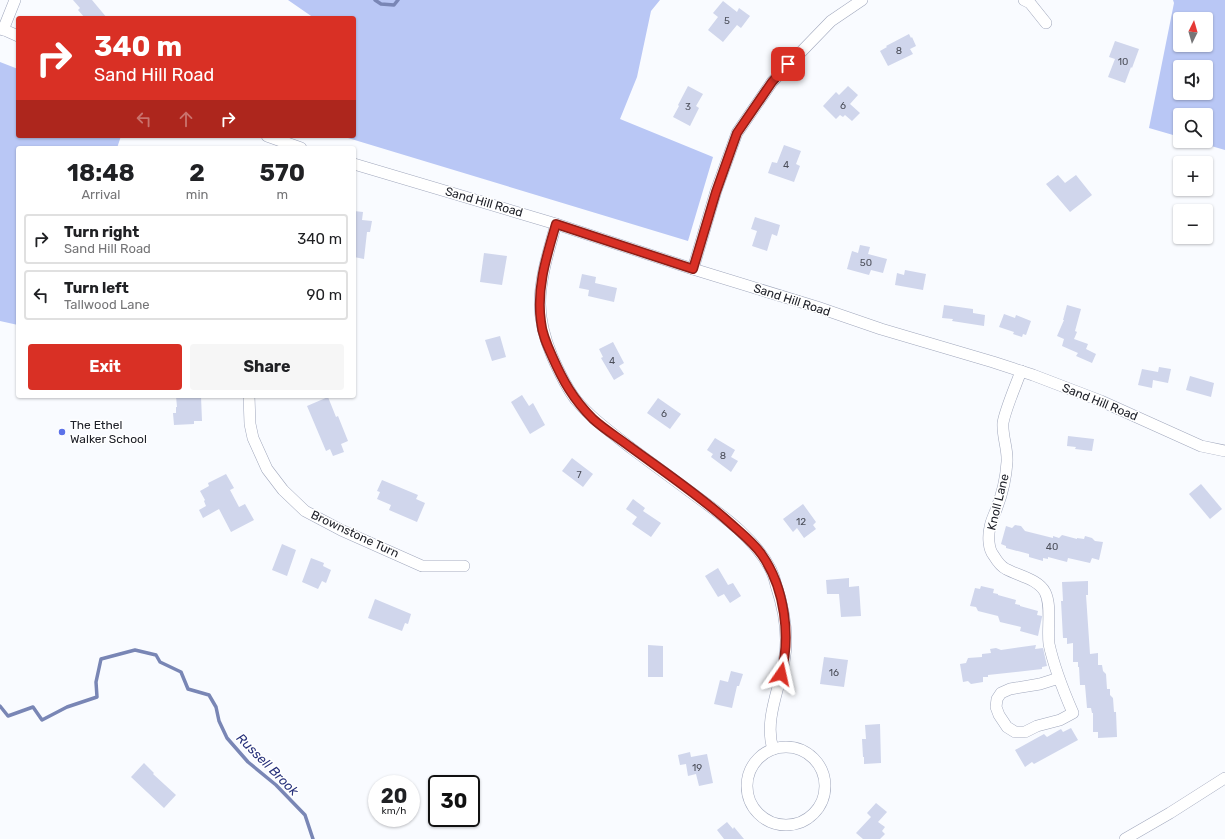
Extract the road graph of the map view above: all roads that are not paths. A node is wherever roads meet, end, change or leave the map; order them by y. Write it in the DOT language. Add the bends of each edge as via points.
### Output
graph roads {
  1 [pos="15,0"];
  2 [pos="862,0"];
  3 [pos="1024,0"];
  4 [pos="1046,23"];
  5 [pos="1,29"];
  6 [pos="16,35"];
  7 [pos="273,138"];
  8 [pos="295,146"];
  9 [pos="356,165"];
  10 [pos="556,224"];
  11 [pos="693,269"];
  12 [pos="1021,371"];
  13 [pos="249,398"];
  14 [pos="1225,451"];
  15 [pos="464,566"];
  16 [pos="1059,678"];
  17 [pos="774,749"];
  18 [pos="1225,778"];
  19 [pos="1125,839"];
  1 -- 5 [label="street"];
  2 -- 11 [label="street" via="831,21 772,82 737,133"];
  3 -- 4 [label="street" via="1030,3"];
  5 -- 6 [label="street"];
  7 -- 8 [label="street"];
  9 -- 10 [label="street, Sand Hill Road"];
  10 -- 11 [label="street, Sand Hill Road"];
  10 -- 17 [label="street" via="545,261 540,304 544,337 561,377 576,400 594,419 718,512 762,554 772,571 785,615 786,640 784,662 770,727 770,739"];
  11 -- 12 [label="street, Sand Hill Road"];
  12 -- 14 [label="street, Sand Hill Road" via="1101,401 1201,446"];
  12 -- 16 [label="street, Knoll Lane" via="1003,422 1007,461 1005,477 990,527 989,543 993,555 1005,568 1030,579 1045,592 1048,600 1049,642"];
  13 -- 15 [label="street, Brownstone Turn" via="248,411 253,438 267,469 283,490 305,511 422,566"];
  16 -- 16 [label="street, Knoll Lane" via="1073,713 1025,732 1015,732 1007,727 996,707 1001,693"];
  17 -- 17 [label="street" via="795,748 805,752 814,758 824,777 824,798 812,816 802,823 776,825 755,811 749,800 746,788 753,764 762,755"];
  18 -- 19 [label="street"];
}
